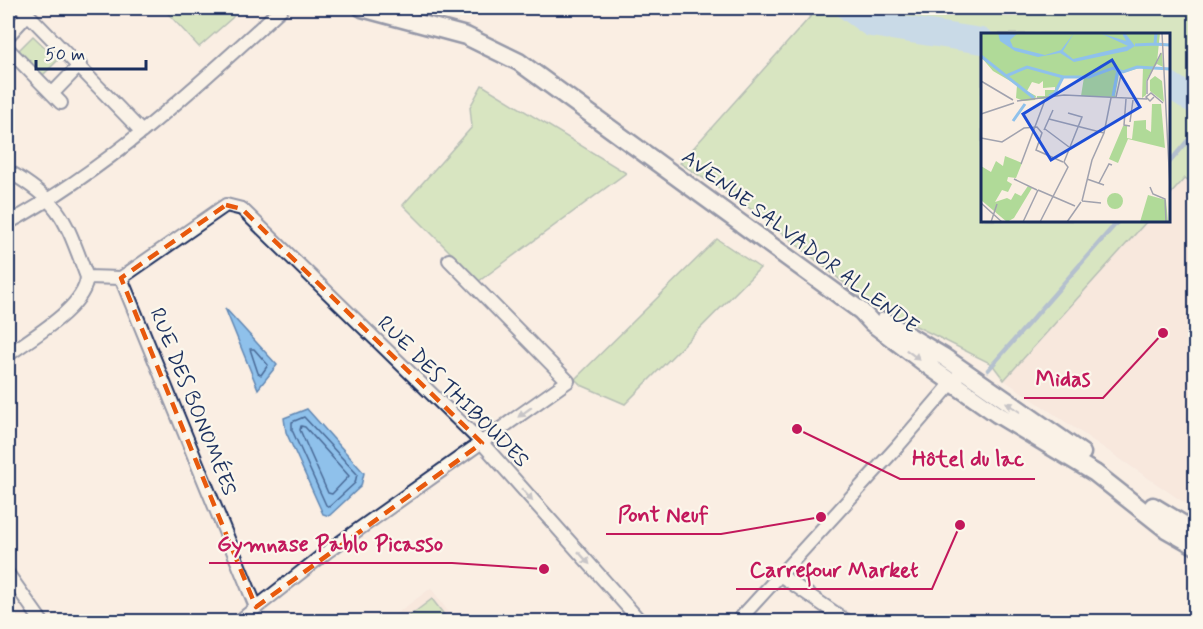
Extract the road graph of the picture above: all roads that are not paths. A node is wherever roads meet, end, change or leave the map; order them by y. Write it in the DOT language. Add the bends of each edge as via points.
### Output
graph roads {
  1 [pos="282,8"];
  2 [pos="362,8"];
  3 [pos="25,11"];
  4 [pos="8,36"];
  5 [pos="8,49"];
  6 [pos="80,65"];
  7 [pos="142,132"];
  8 [pos="8,171"];
  9 [pos="50,201"];
  10 [pos="8,223"];
  11 [pos="449,260"];
  12 [pos="87,277"];
  13 [pos="121,278"];
  14 [pos="8,354"];
  15 [pos="957,376"];
  16 [pos="482,443"];
  17 [pos="1196,532"];
  18 [pos="1196,546"];
  19 [pos="8,574"];
  20 [pos="780,575"];
  21 [pos="256,607"];
  22 [pos="42,621"];
  23 [pos="238,621"];
  24 [pos="641,621"];
  25 [pos="737,621"];
  26 [pos="848,621"];
  1 -- 7 [label="street"];
  2 -- 15 [label="main road, AVENUE SALVADOR ALLENDE" via="466,36 519,62 861,311 872,323"];
  3 -- 4 [label="street"];
  3 -- 6 [label="street"];
  5 -- 6 [label="street" via="56,99"];
  6 -- 7 [label="street"];
  7 -- 9 [label="street"];
  8 -- 9 [label="street"];
  9 -- 10 [label="street"];
  9 -- 12 [label="street" via="61,212"];
  11 -- 16 [label="street, one-way" via="568,381"];
  12 -- 13 [label="street"];
  12 -- 14 [label="street" via="87,285 74,305"];
  13 -- 16 [label="street, RUE DES THIBOUDES" via="226,205 242,209"];
  13 -- 21 [label="street, RUE DES BONOMÉES"];
  17 -- 15 [label="main road, one-way" via="1168,517 1101,465"];
  15 -- 18 [label="main road, AVENUE SALVADOR ALLENDE" via="1095,473 1166,529"];
  15 -- 20 [label="street"];
  16 -- 21 [label="street" via="328,550"];
  16 -- 24 [label="street, RUE DES THIBOUDES, one-way"];
  19 -- 22 [label="street"];
  20 -- 25 [label="street"];
  20 -- 26 [label="street"];
  21 -- 23 [label="street"];
}
